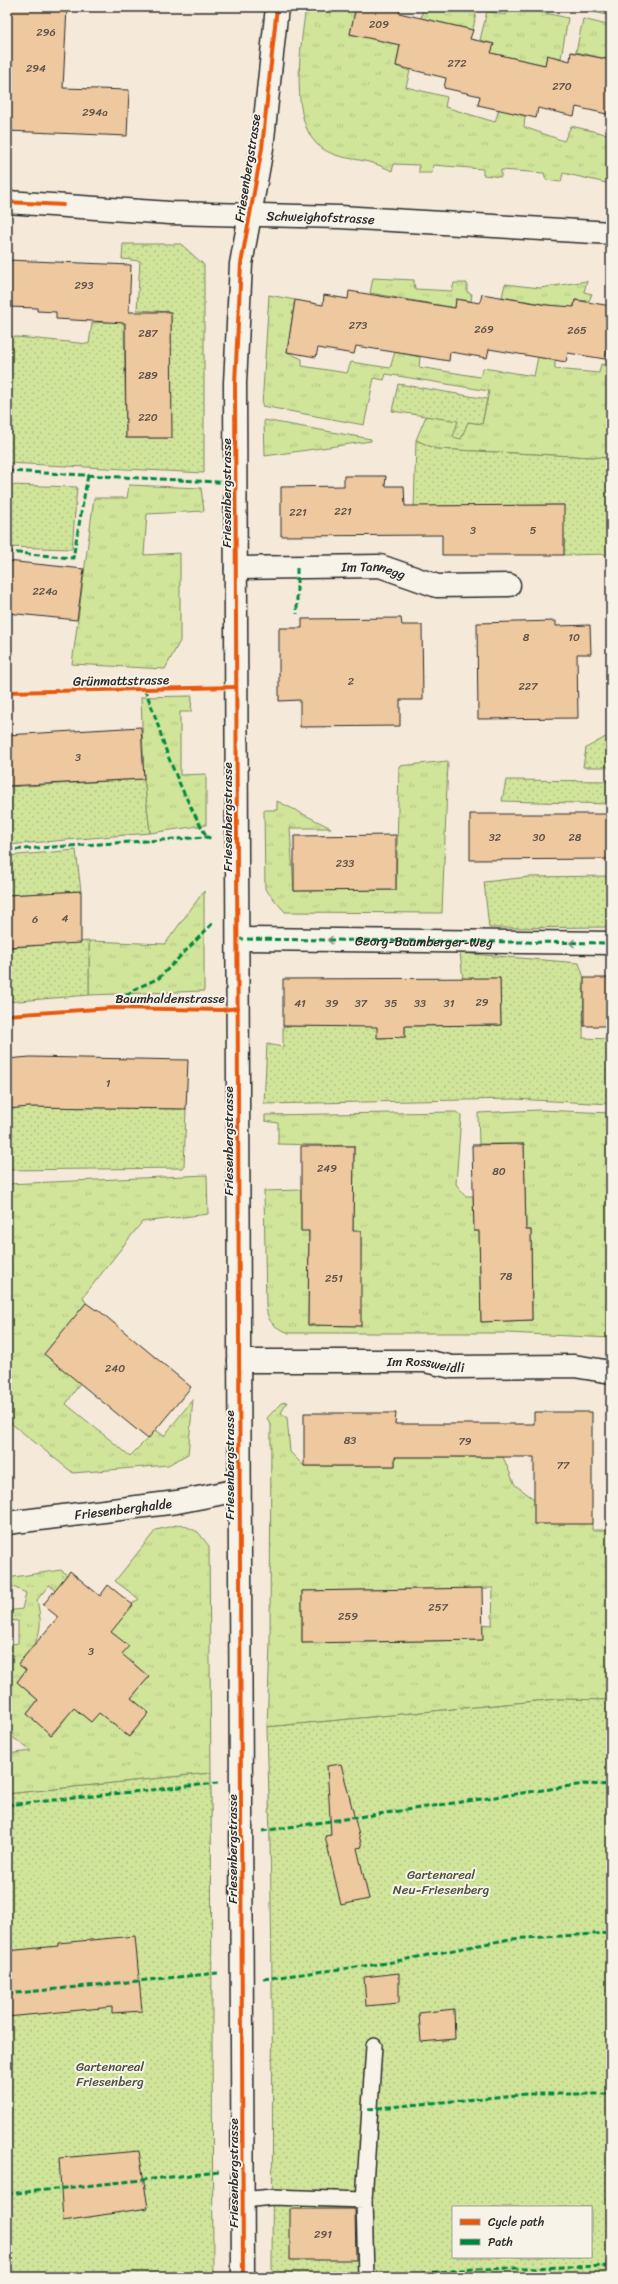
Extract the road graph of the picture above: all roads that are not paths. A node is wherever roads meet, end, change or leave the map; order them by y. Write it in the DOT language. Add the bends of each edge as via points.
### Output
graph roads {
  1 [pos="277,7"];
  2 [pos="7,202"];
  3 [pos="250,215"];
  4 [pos="611,233"];
  5 [pos="236,568"];
  6 [pos="509,585"];
  7 [pos="238,938"];
  8 [pos="611,943"];
  9 [pos="239,1361"];
  10 [pos="611,1372"];
  11 [pos="239,1490"];
  12 [pos="7,1523"];
  13 [pos="374,2046"];
  14 [pos="243,2200"];
  15 [pos="364,2200"];
  16 [pos="243,2277"];
  17 [pos="366,2277"];
  1 -- 3 [label="street, Friesenbergstrasse" via="262,148"];
  2 -- 3 [label="street, Schweighofstrasse" via="170,213"];
  3 -- 4 [label="street, Schweighofstrasse" via="340,217"];
  3 -- 5 [label="street, Friesenbergstrasse" via="241,264 235,383"];
  5 -- 6 [label="street, Im Tannegg" via="380,566 437,586"];
  5 -- 7 [label="street, Friesenbergstrasse"];
  8 -- 7 [label="street, Georg-Baumberger-Weg, one-way"];
  7 -- 9 [label="street, Friesenbergstrasse"];
  9 -- 10 [label="street, Im Rossweidli" via="425,1360 452,1366 574,1366"];
  9 -- 11 [label="street, Friesenbergstrasse"];
  11 -- 12 [label="street, Friesenberghalde" via="178,1502"];
  11 -- 14 [label="street, Friesenbergstrasse"];
  13 -- 15 [label="lane"];
  14 -- 15 [label="lane" via="272,2197"];
  14 -- 16 [label="street, Friesenbergstrasse"];
  15 -- 17 [label="lane"];
}
